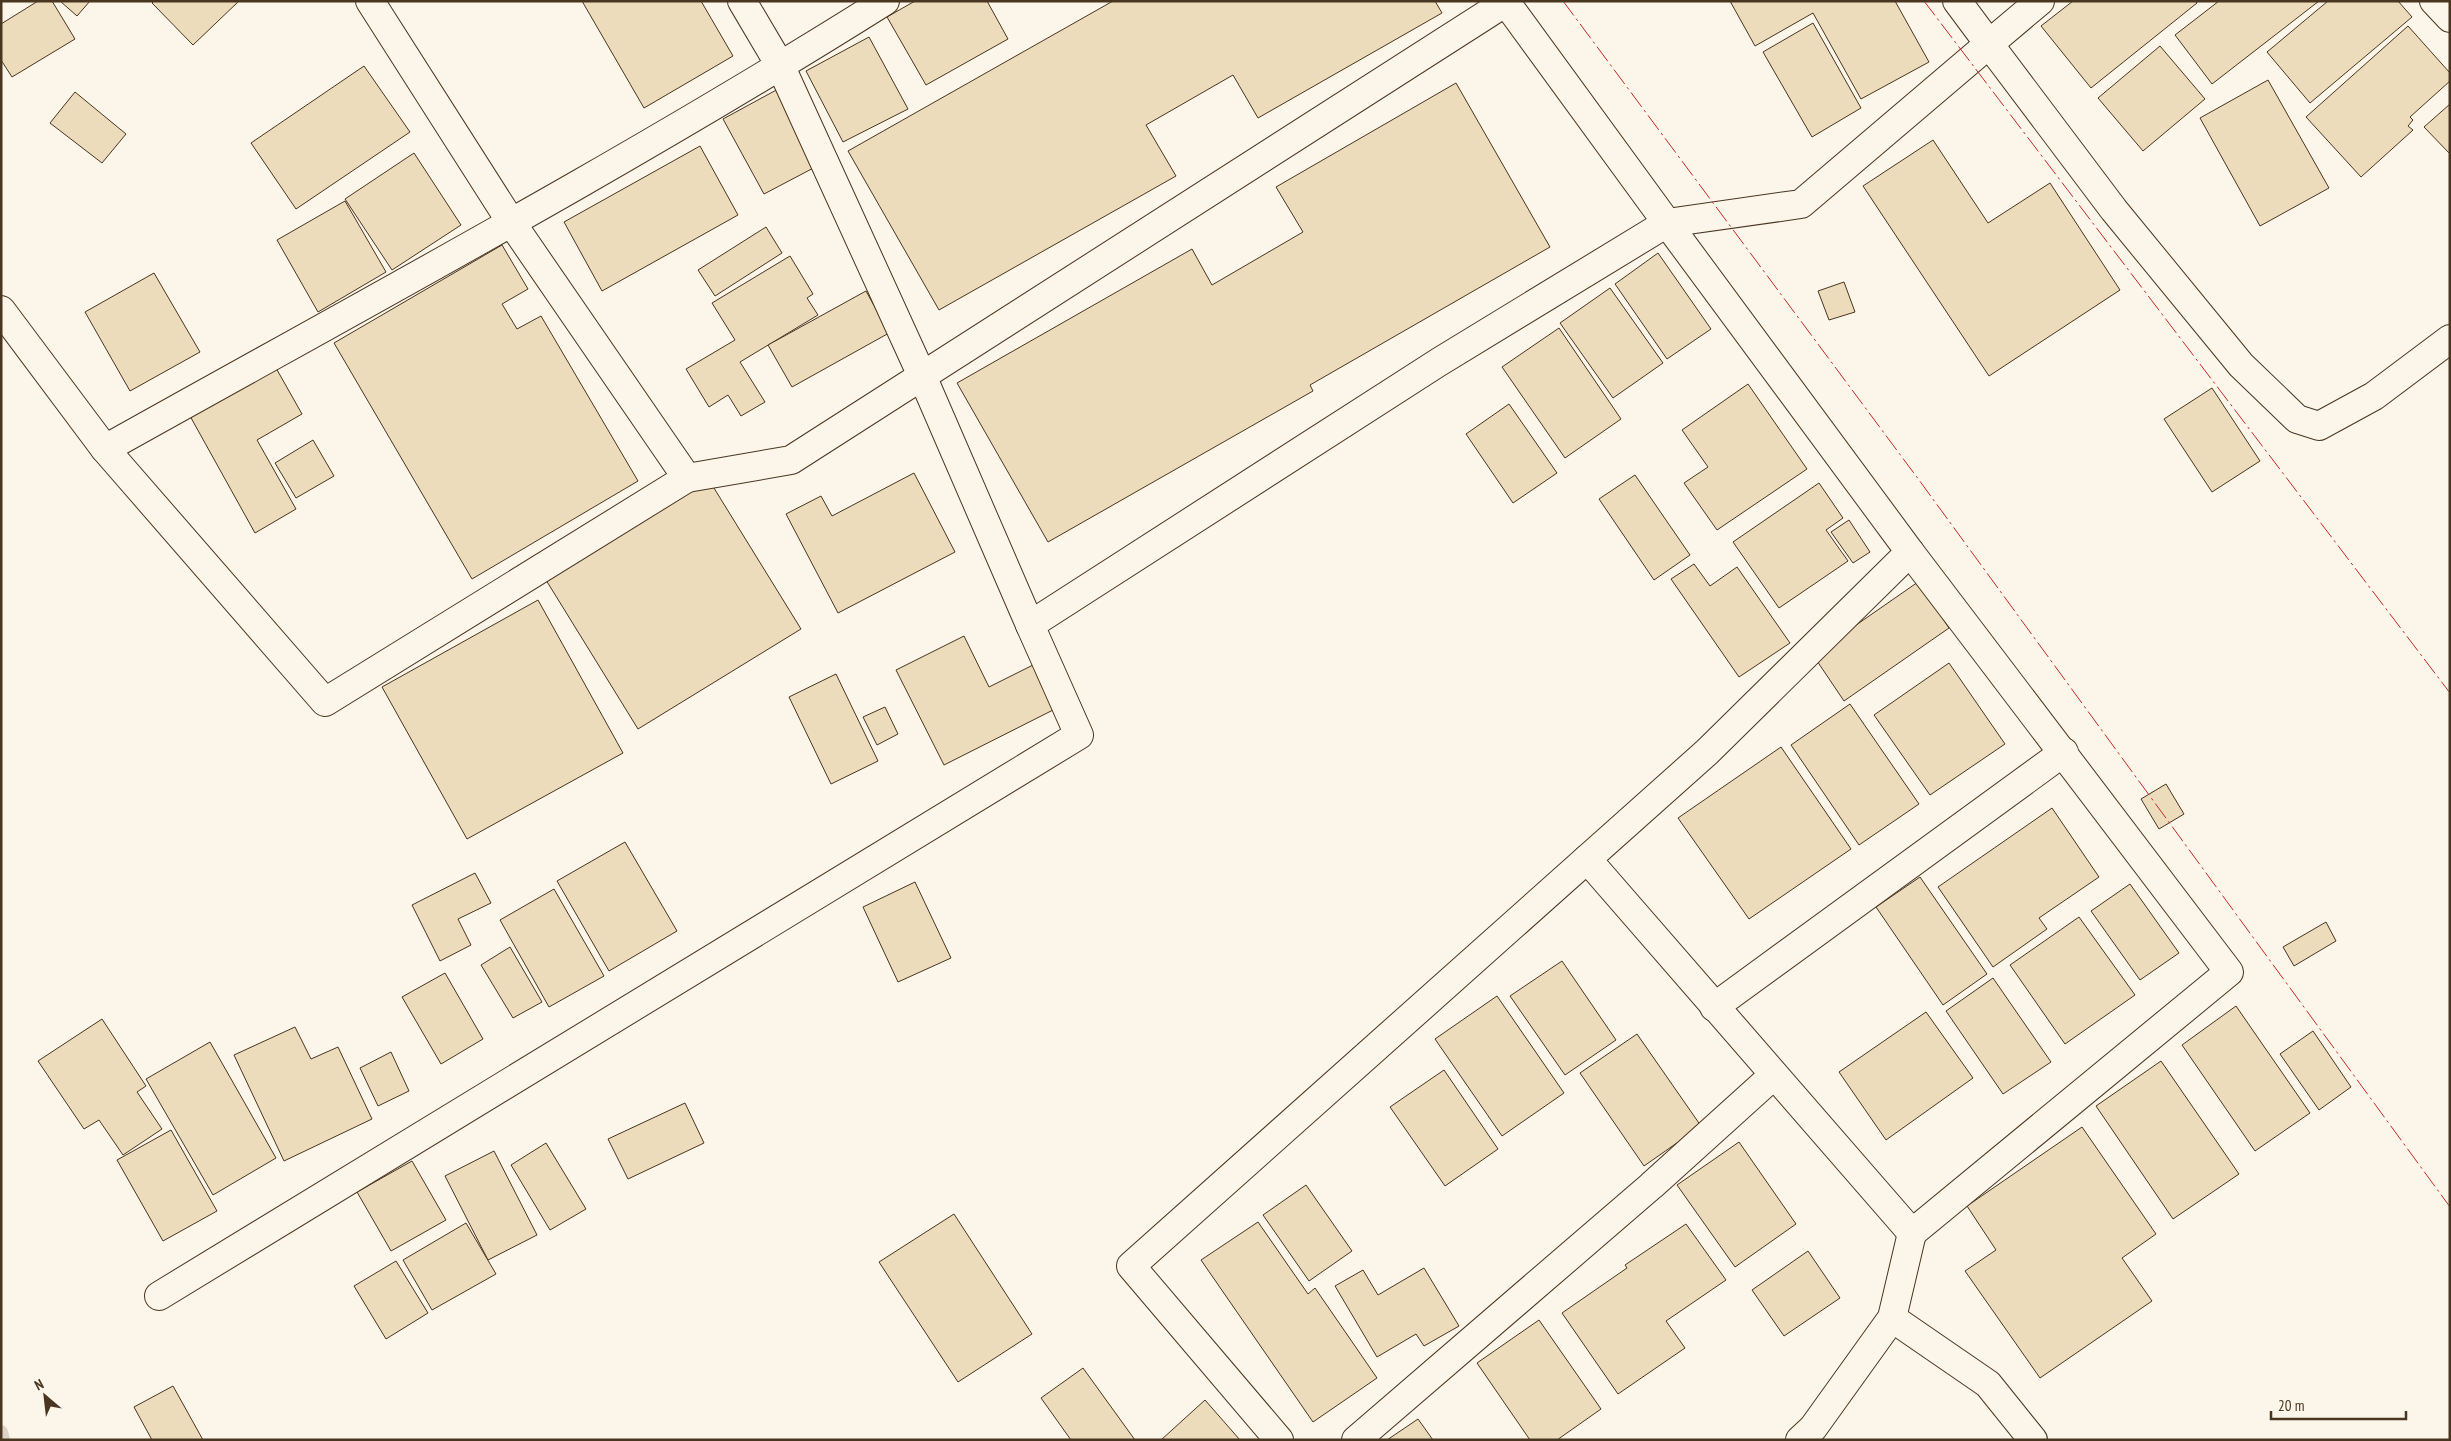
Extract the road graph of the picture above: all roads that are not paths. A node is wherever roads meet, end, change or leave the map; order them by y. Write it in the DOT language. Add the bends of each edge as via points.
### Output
graph roads {
  1 [pos="370,1"];
  2 [pos="742,1"];
  3 [pos="884,1"];
  4 [pos="1957,1"];
  5 [pos="2040,1"];
  6 [pos="2434,1"];
  7 [pos="1505,2"];
  8 [pos="2450,18"];
  9 [pos="1989,44"];
  10 [pos="781,66"];
  11 [pos="511,222"];
  12 [pos="1667,223"];
  13 [pos="2,312"];
  14 [pos="2450,340"];
  15 [pos="923,378"];
  16 [pos="105,449"];
  17 [pos="687,478"];
  18 [pos="1910,552"];
  19 [pos="1030,625"];
  20 [pos="2064,752"];
  21 [pos="1587,859"];
  22 [pos="1714,1006"];
  23 [pos="1774,1075"];
  24 [pos="1912,1233"];
  25 [pos="159,1296"];
  26 [pos="1892,1318"];
  27 [pos="1279,1440"];
  28 [pos="1356,1440"];
  29 [pos="1800,1440"];
  30 [pos="2033,1440"];
  1 -- 11 [label="street"];
  2 -- 10 [label="street"];
  3 -- 10 [label="street"];
  4 -- 9 [label="street"];
  5 -- 9 [label="street"];
  6 -- 8 [label="street"];
  7 -- 12 [label="street"];
  7 -- 15 [label="street"];
  9 -- 12 [label="street" via="1800,204"];
  9 -- 14 [label="street" via="2120,218 2241,365 2297,419 2319,426 2374,396"];
  10 -- 11 [label="street"];
  10 -- 15 [label="street"];
  11 -- 16 [label="street"];
  11 -- 17 [label="street"];
  12 -- 18 [label="street"];
  12 -- 19 [label="street" via="1439,362"];
  13 -- 16 [label="street"];
  15 -- 17 [label="street" via="791,460"];
  15 -- 19 [label="street"];
  16 -- 17 [label="street" via="325,702"];
  18 -- 20 [label="street"];
  18 -- 21 [label="street" via="1707,752"];
  19 -- 25 [label="street" via="1079,735"];
  20 -- 22 [label="street"];
  20 -- 24 [label="street" via="2229,972"];
  21 -- 22 [label="street"];
  21 -- 27 [label="street" via="1131,1266"];
  22 -- 23 [label="street"];
  23 -- 24 [label="street"];
  23 -- 28 [label="street"];
  24 -- 26 [label="street"];
  26 -- 29 [label="street" via="1813,1428"];
  26 -- 30 [label="street" via="1988,1384"];
}
